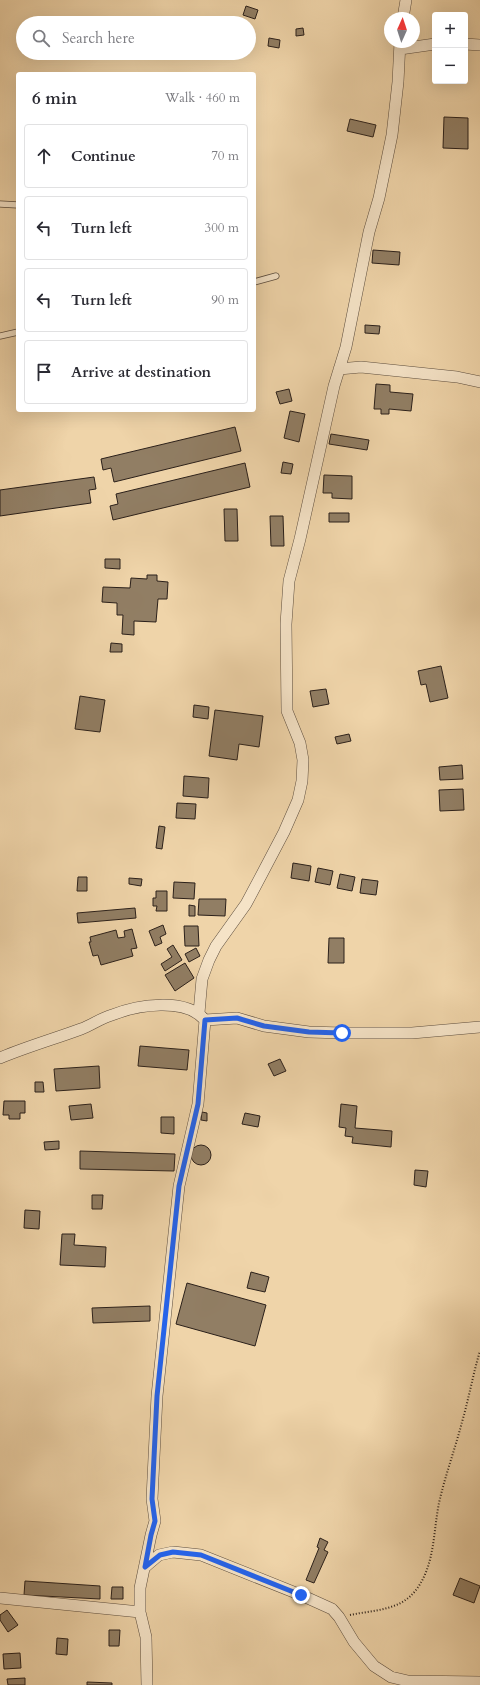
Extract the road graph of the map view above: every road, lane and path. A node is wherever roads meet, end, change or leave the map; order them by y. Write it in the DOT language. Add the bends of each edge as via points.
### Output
graph roads {
  1 [pos="406,0"];
  2 [pos="404,12"];
  3 [pos="432,44"];
  4 [pos="468,44"];
  5 [pos="420,45"];
  6 [pos="480,45"];
  7 [pos="400,48"];
  8 [pos="0,204"];
  9 [pos="16,205"];
  10 [pos="276,276"];
  11 [pos="256,281"];
  12 [pos="16,332"];
  13 [pos="0,336"];
  14 [pos="339,369"];
  15 [pos="480,382"];
  16 [pos="202,1016"];
  17 [pos="480,1027"];
  18 [pos="0,1058"];
  19 [pos="480,1351"];
  20 [pos="145,1567"];
  21 [pos="0,1598"];
  22 [pos="140,1612"];
  23 [pos="339,1617"];
  24 [pos="480,1682"];
  25 [pos="147,1685"];
  1 -- 2 [label="street"];
  3 -- 5 [label="street"];
  4 -- 6 [label="street"];
  7 -- 14 [label="street" via="392,135"];
  8 -- 9 [label="lane"];
  10 -- 11 [label="lane"];
  12 -- 13 [label="lane"];
  14 -- 15 [label="street" via="361,366"];
  14 -- 16 [label="street" via="289,581 286,624 287,711 300,742 303,760 298,800 246,904 209,960 202,979"];
  16 -- 17 [label="street" via="237,1018 264,1026 302,1031 358,1034 412,1033"];
  16 -- 18 [label="street" via="168,1005 147,1005 112,1015 83,1029"];
  16 -- 20 [label="street" via="198,1104 179,1186 157,1396 152,1499 155,1521"];
  19 -- 23 [label="path" via="439,1503 429,1567 416,1591 402,1603 387,1609"];
  20 -- 22 [label="street" via="140,1588"];
  20 -- 23 [label="street" via="160,1555 173,1552 201,1555 323,1604"];
  21 -- 22 [label="street"];
  22 -- 25 [label="street" via="146,1637"];
  23 -- 24 [label="street" via="354,1642 374,1666 391,1677 408,1682"];
}
